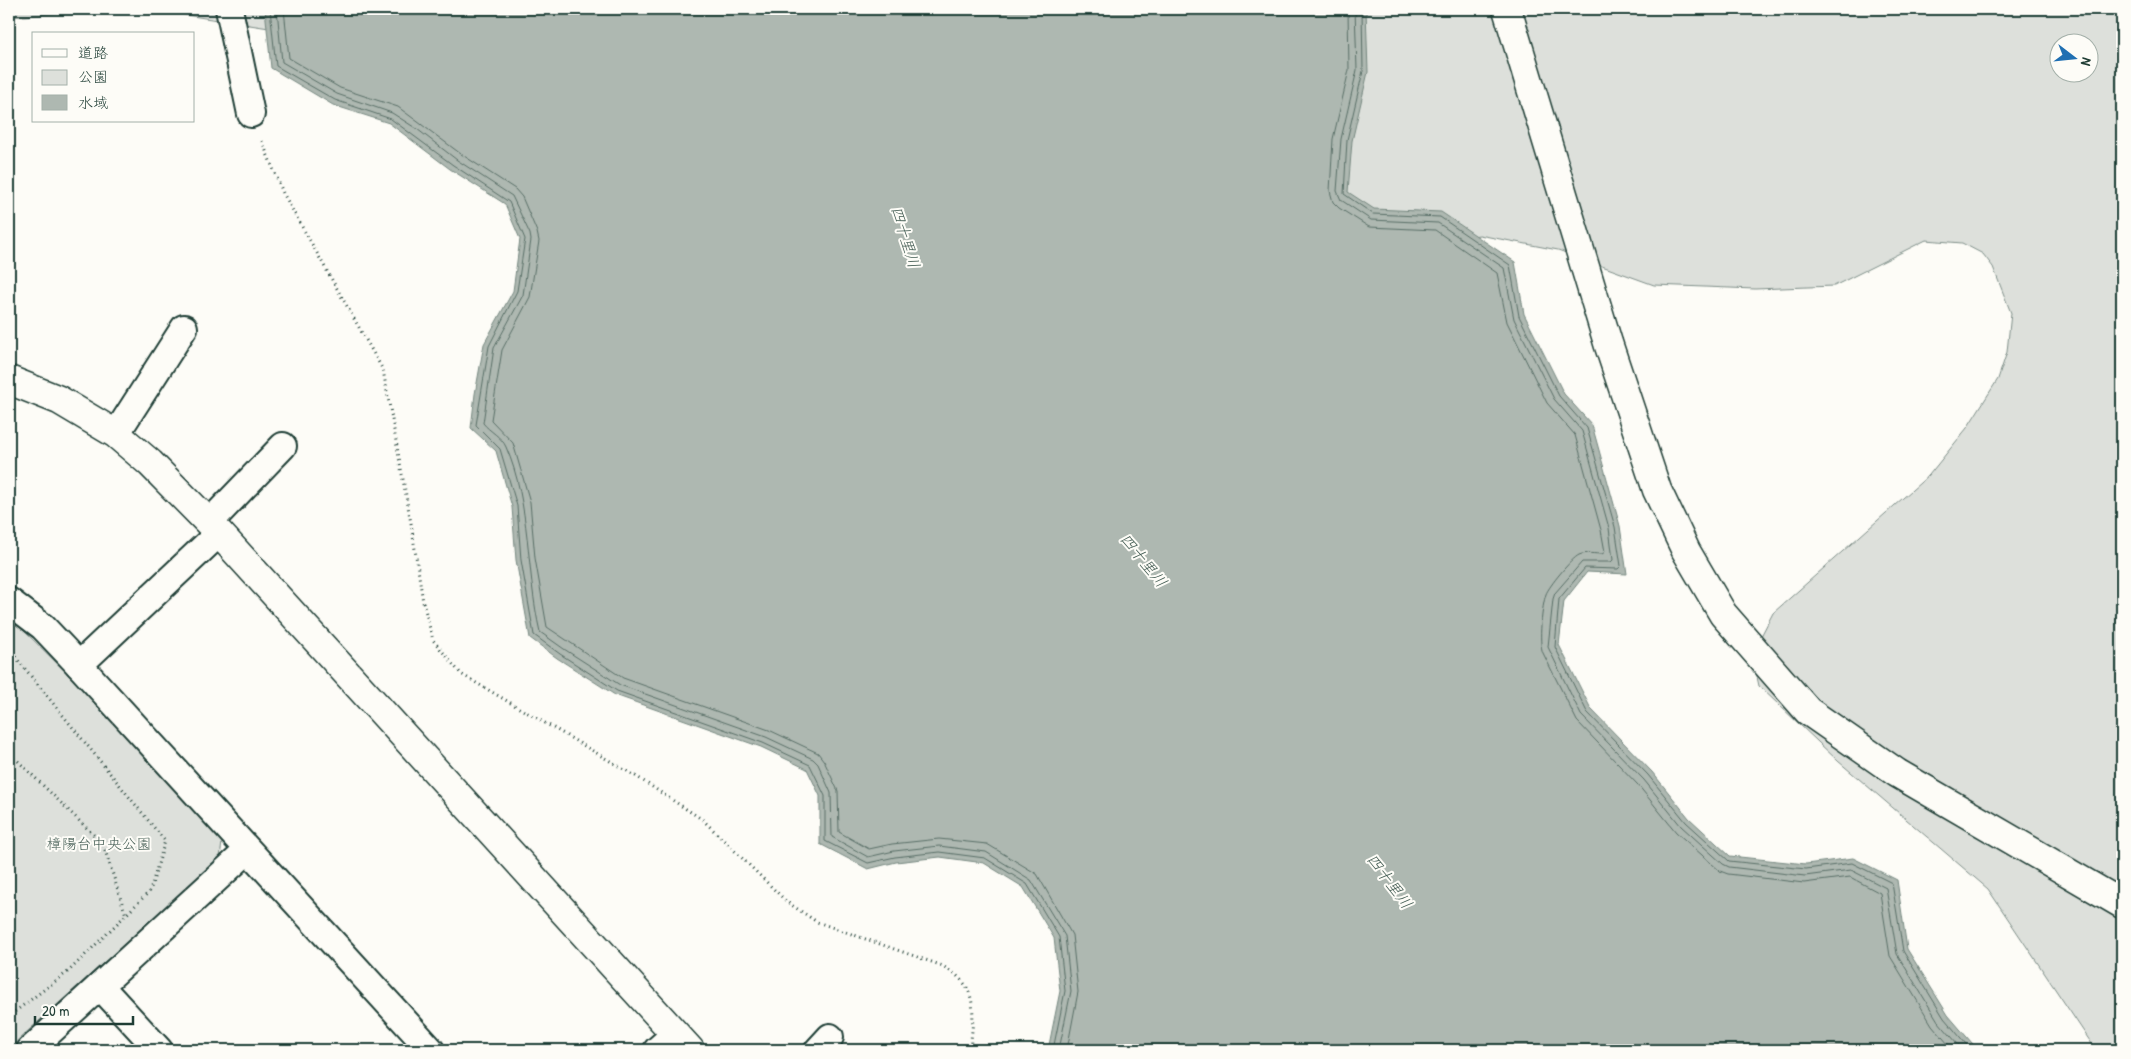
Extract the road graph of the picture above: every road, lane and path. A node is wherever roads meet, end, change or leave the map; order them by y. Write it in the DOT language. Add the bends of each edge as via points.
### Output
graph roads {
  1 [pos="229,9"];
  2 [pos="1507,9"];
  3 [pos="252,114"];
  4 [pos="184,328"];
  5 [pos="9,380"];
  6 [pos="116,434"];
  7 [pos="282,446"];
  8 [pos="214,528"];
  9 [pos="9,601"];
  10 [pos="9,650"];
  11 [pos="78,665"];
  12 [pos="9,757"];
  13 [pos="247,850"];
  14 [pos="2122,904"];
  15 [pos="126,915"];
  16 [pos="100,986"];
  17 [pos="9,1016"];
  18 [pos="674,1045"];
  19 [pos="30,1050"];
  20 [pos="159,1050"];
  21 [pos="431,1050"];
  22 [pos="970,1050"];
  1 -- 3 [label="street"];
  2 -- 14 [label="street" via="1608,343 1657,490 1686,551 1723,614 1808,711 1897,773"];
  3 -- 22 [label="path" via="283,193 383,370 423,602 433,640 461,674 634,775 703,820 787,902 817,922 943,966 961,978 971,997"];
  4 -- 6 [label="street"];
  5 -- 6 [label="street" via="59,400"];
  6 -- 8 [label="street" via="150,463"];
  7 -- 8 [label="street"];
  8 -- 11 [label="street"];
  8 -- 18 [label="street"];
  9 -- 11 [label="street" via="43,627"];
  10 -- 15 [label="path" via="165,841 150,891"];
  11 -- 13 [label="street"];
  12 -- 15 [label="path" via="16,759 103,844"];
  13 -- 16 [label="street"];
  13 -- 21 [label="street"];
  15 -- 17 [label="path" via="69,970"];
  16 -- 19 [label="street"];
  16 -- 20 [label="street"];
}
